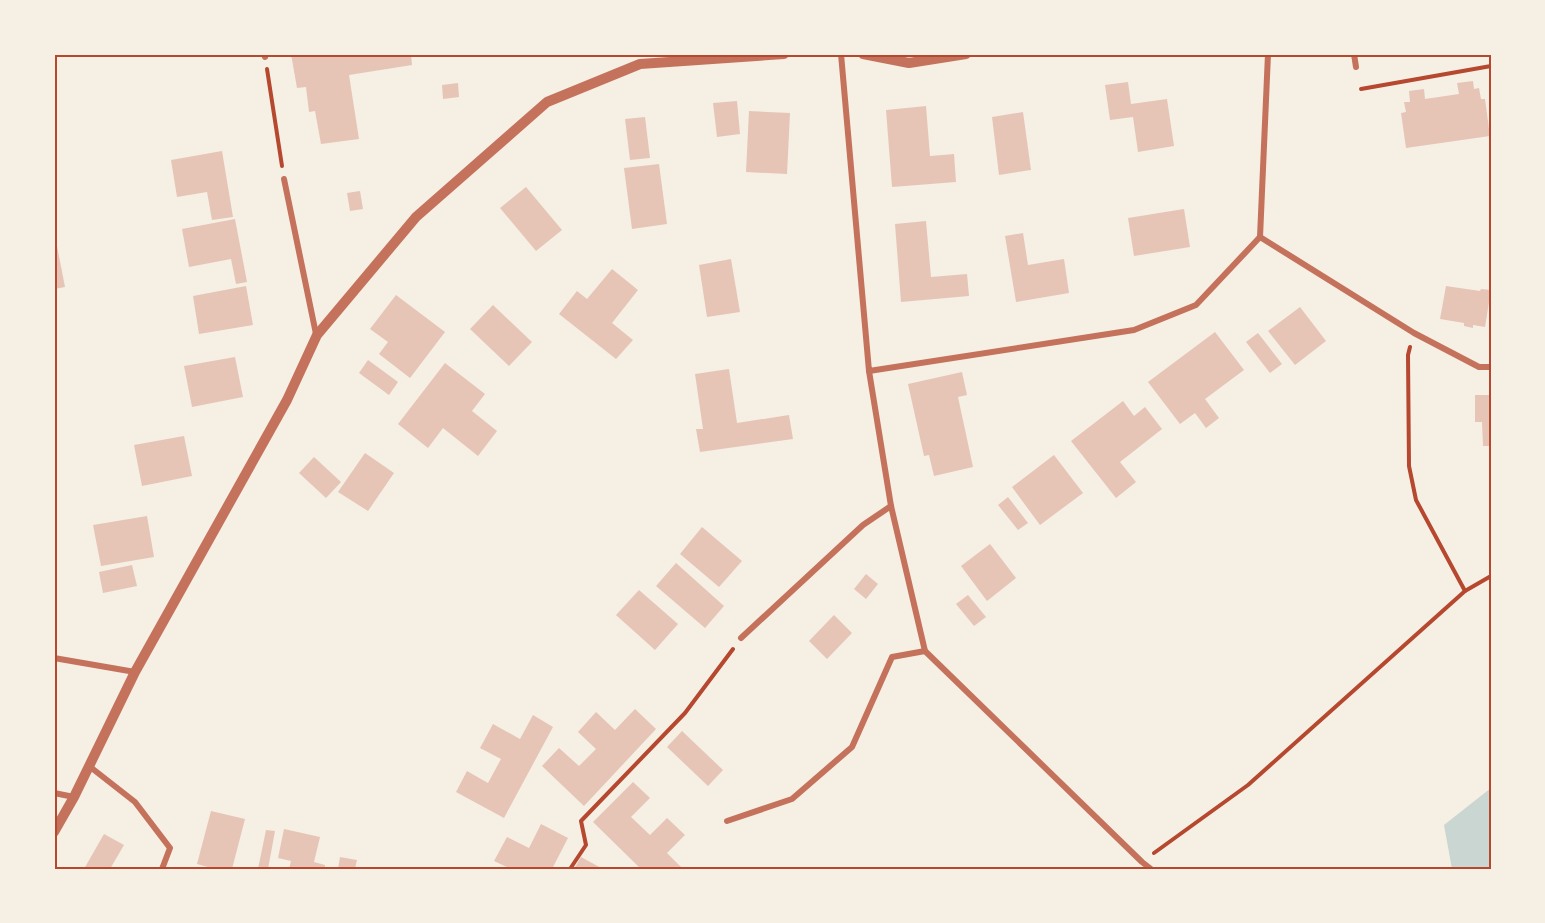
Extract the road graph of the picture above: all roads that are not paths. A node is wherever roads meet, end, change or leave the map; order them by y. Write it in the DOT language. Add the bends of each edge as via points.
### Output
graph roads {
  1 [pos="783,54"];
  2 [pos="841,54"];
  3 [pos="863,54"];
  4 [pos="966,54"];
  5 [pos="1268,54"];
  6 [pos="1354,54"];
  7 [pos="909,58"];
  8 [pos="639,59"];
  9 [pos="1356,67"];
  10 [pos="284,179"];
  11 [pos="1260,237"];
  12 [pos="317,335"];
  13 [pos="1491,367"];
  14 [pos="869,371"];
  15 [pos="891,506"];
  16 [pos="741,638"];
  17 [pos="925,651"];
  18 [pos="54,658"];
  19 [pos="135,672"];
  20 [pos="89,766"];
  21 [pos="54,793"];
  22 [pos="74,797"];
  23 [pos="727,821"];
  24 [pos="54,832"];
  25 [pos="162,869"];
  26 [pos="1151,869"];
  1 -- 8 [label="street"];
  2 -- 14 [label="street"];
  3 -- 7 [label="street"];
  4 -- 7 [label="street"];
  5 -- 11 [label="street"];
  6 -- 9 [label="street"];
  8 -- 12 [label="street" via="547,102 416,217"];
  10 -- 12 [label="street"];
  11 -- 13 [label="street" via="1414,333 1479,367"];
  11 -- 14 [label="street" via="1196,305 1134,330"];
  12 -- 19 [label="street" via="287,400"];
  14 -- 15 [label="street"];
  15 -- 16 [label="street" via="863,525"];
  15 -- 17 [label="street"];
  17 -- 23 [label="street" via="892,657 852,747 792,798"];
  17 -- 26 [label="street"];
  18 -- 19 [label="street"];
  19 -- 20 [label="street"];
  20 -- 22 [label="street"];
  20 -- 25 [label="street" via="135,802 170,848"];
  21 -- 22 [label="street"];
  22 -- 24 [label="street"];
}
